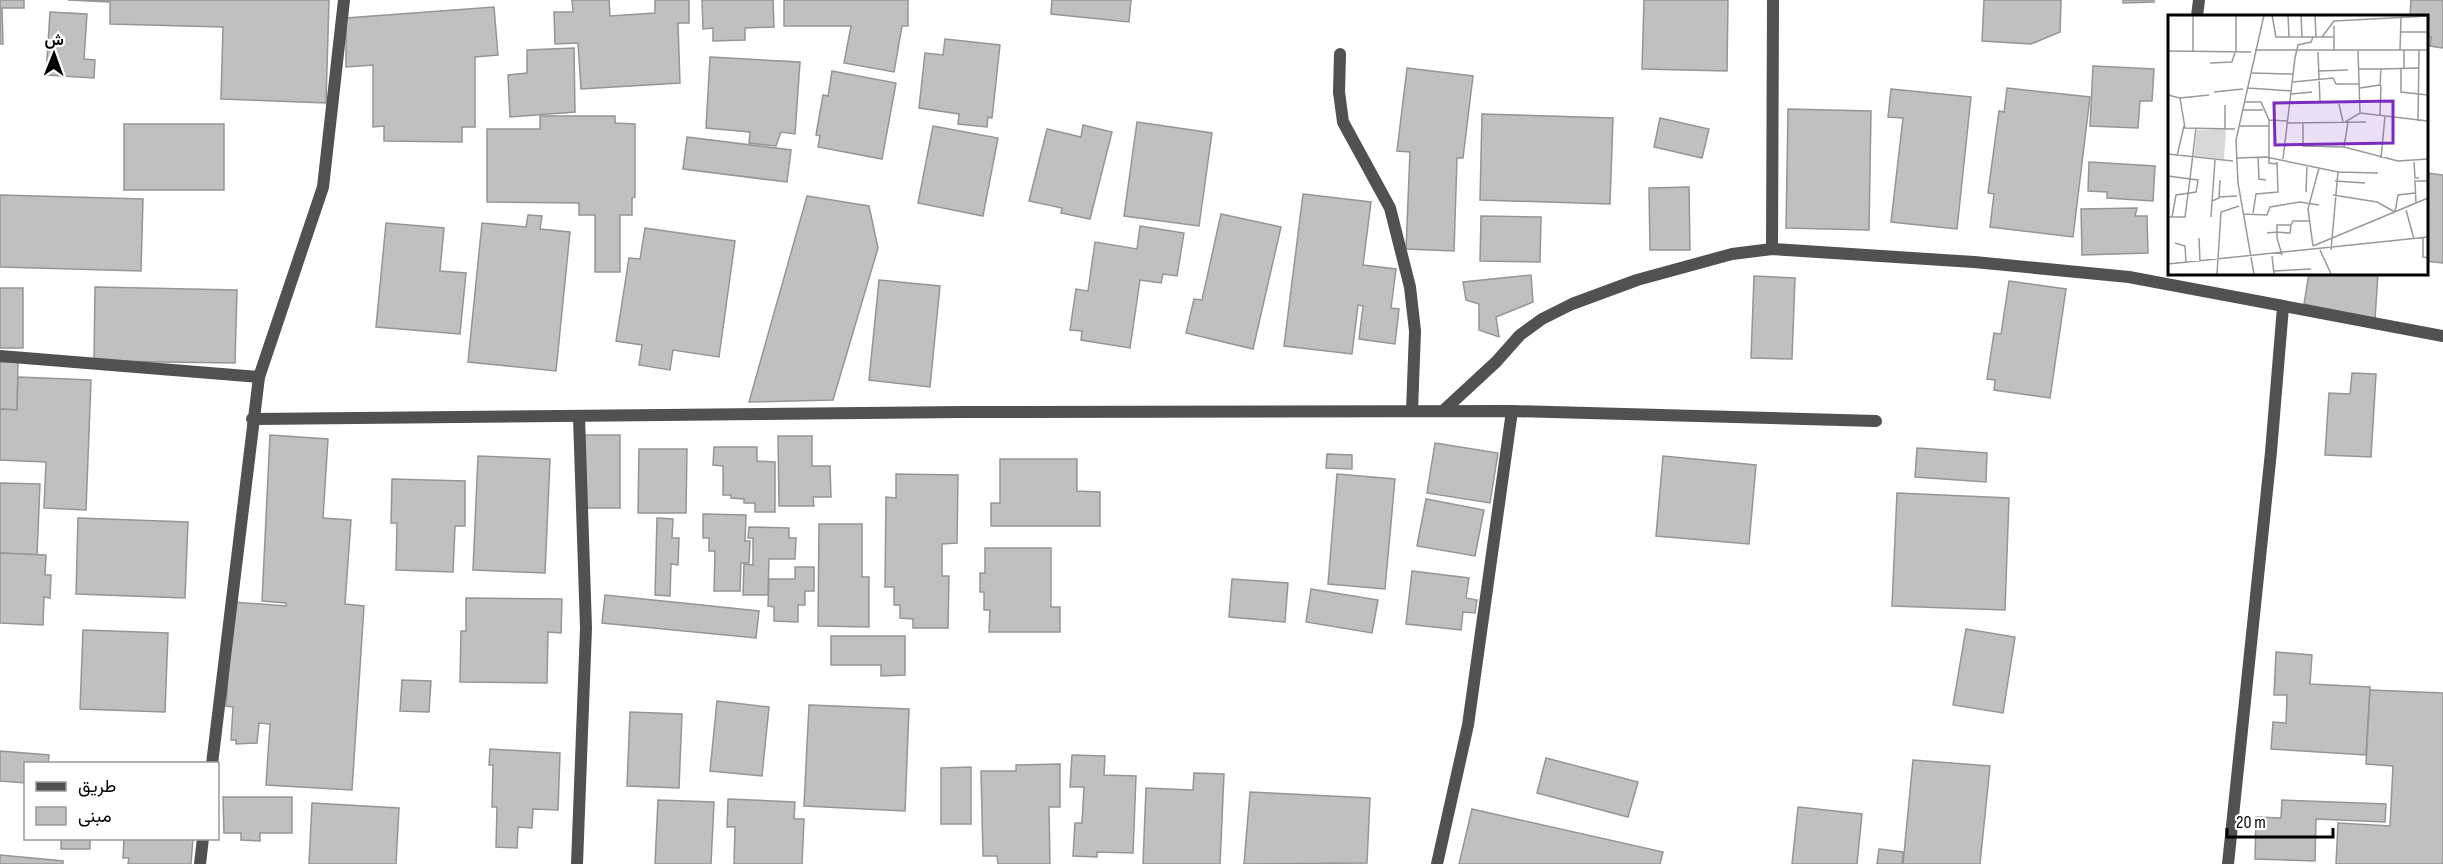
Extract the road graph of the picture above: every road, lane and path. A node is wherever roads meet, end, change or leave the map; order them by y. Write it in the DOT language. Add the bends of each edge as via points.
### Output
graph roads {
  1 [pos="344,0"];
  2 [pos="1773,0"];
  3 [pos="2199,0"];
  4 [pos="2197,15"];
  5 [pos="1340,54"];
  6 [pos="1772,249"];
  7 [pos="2178,274"];
  8 [pos="2177,287"];
  9 [pos="2283,307"];
  10 [pos="2443,336"];
  11 [pos="0,356"];
  12 [pos="259,377"];
  13 [pos="1412,411"];
  14 [pos="1443,411"];
  15 [pos="1512,411"];
  16 [pos="579,417"];
  17 [pos="252,419"];
  18 [pos="1876,421"];
  19 [pos="212,762"];
  20 [pos="203,840"];
  21 [pos="200,864"];
  22 [pos="577,864"];
  23 [pos="1437,864"];
  24 [pos="2228,864"];
  1 -- 12 [label="street" via="323,187"];
  2 -- 6 [label="street"];
  3 -- 4 [label="street"];
  5 -- 13 [label="street" via="1342,122 1390,208 1410,287 1414,332"];
  6 -- 8 [label="street" via="1974,262 2129,278"];
  6 -- 14 [label="street" via="1732,254 1637,280 1572,304 1520,335"];
  7 -- 8 [label="street"];
  8 -- 9 [label="street"];
  9 -- 10 [label="street"];
  9 -- 24 [label="street"];
  11 -- 12 [label="street"];
  12 -- 17 [label="street"];
  13 -- 14 [label="street"];
  13 -- 16 [label="street"];
  14 -- 15 [label="street"];
  15 -- 18 [label="street"];
  15 -- 23 [label="street" via="1468,725"];
  16 -- 17 [label="street"];
  16 -- 22 [label="street" via="586,628"];
  17 -- 19 [label="street"];
  20 -- 21 [label="street"];
}
